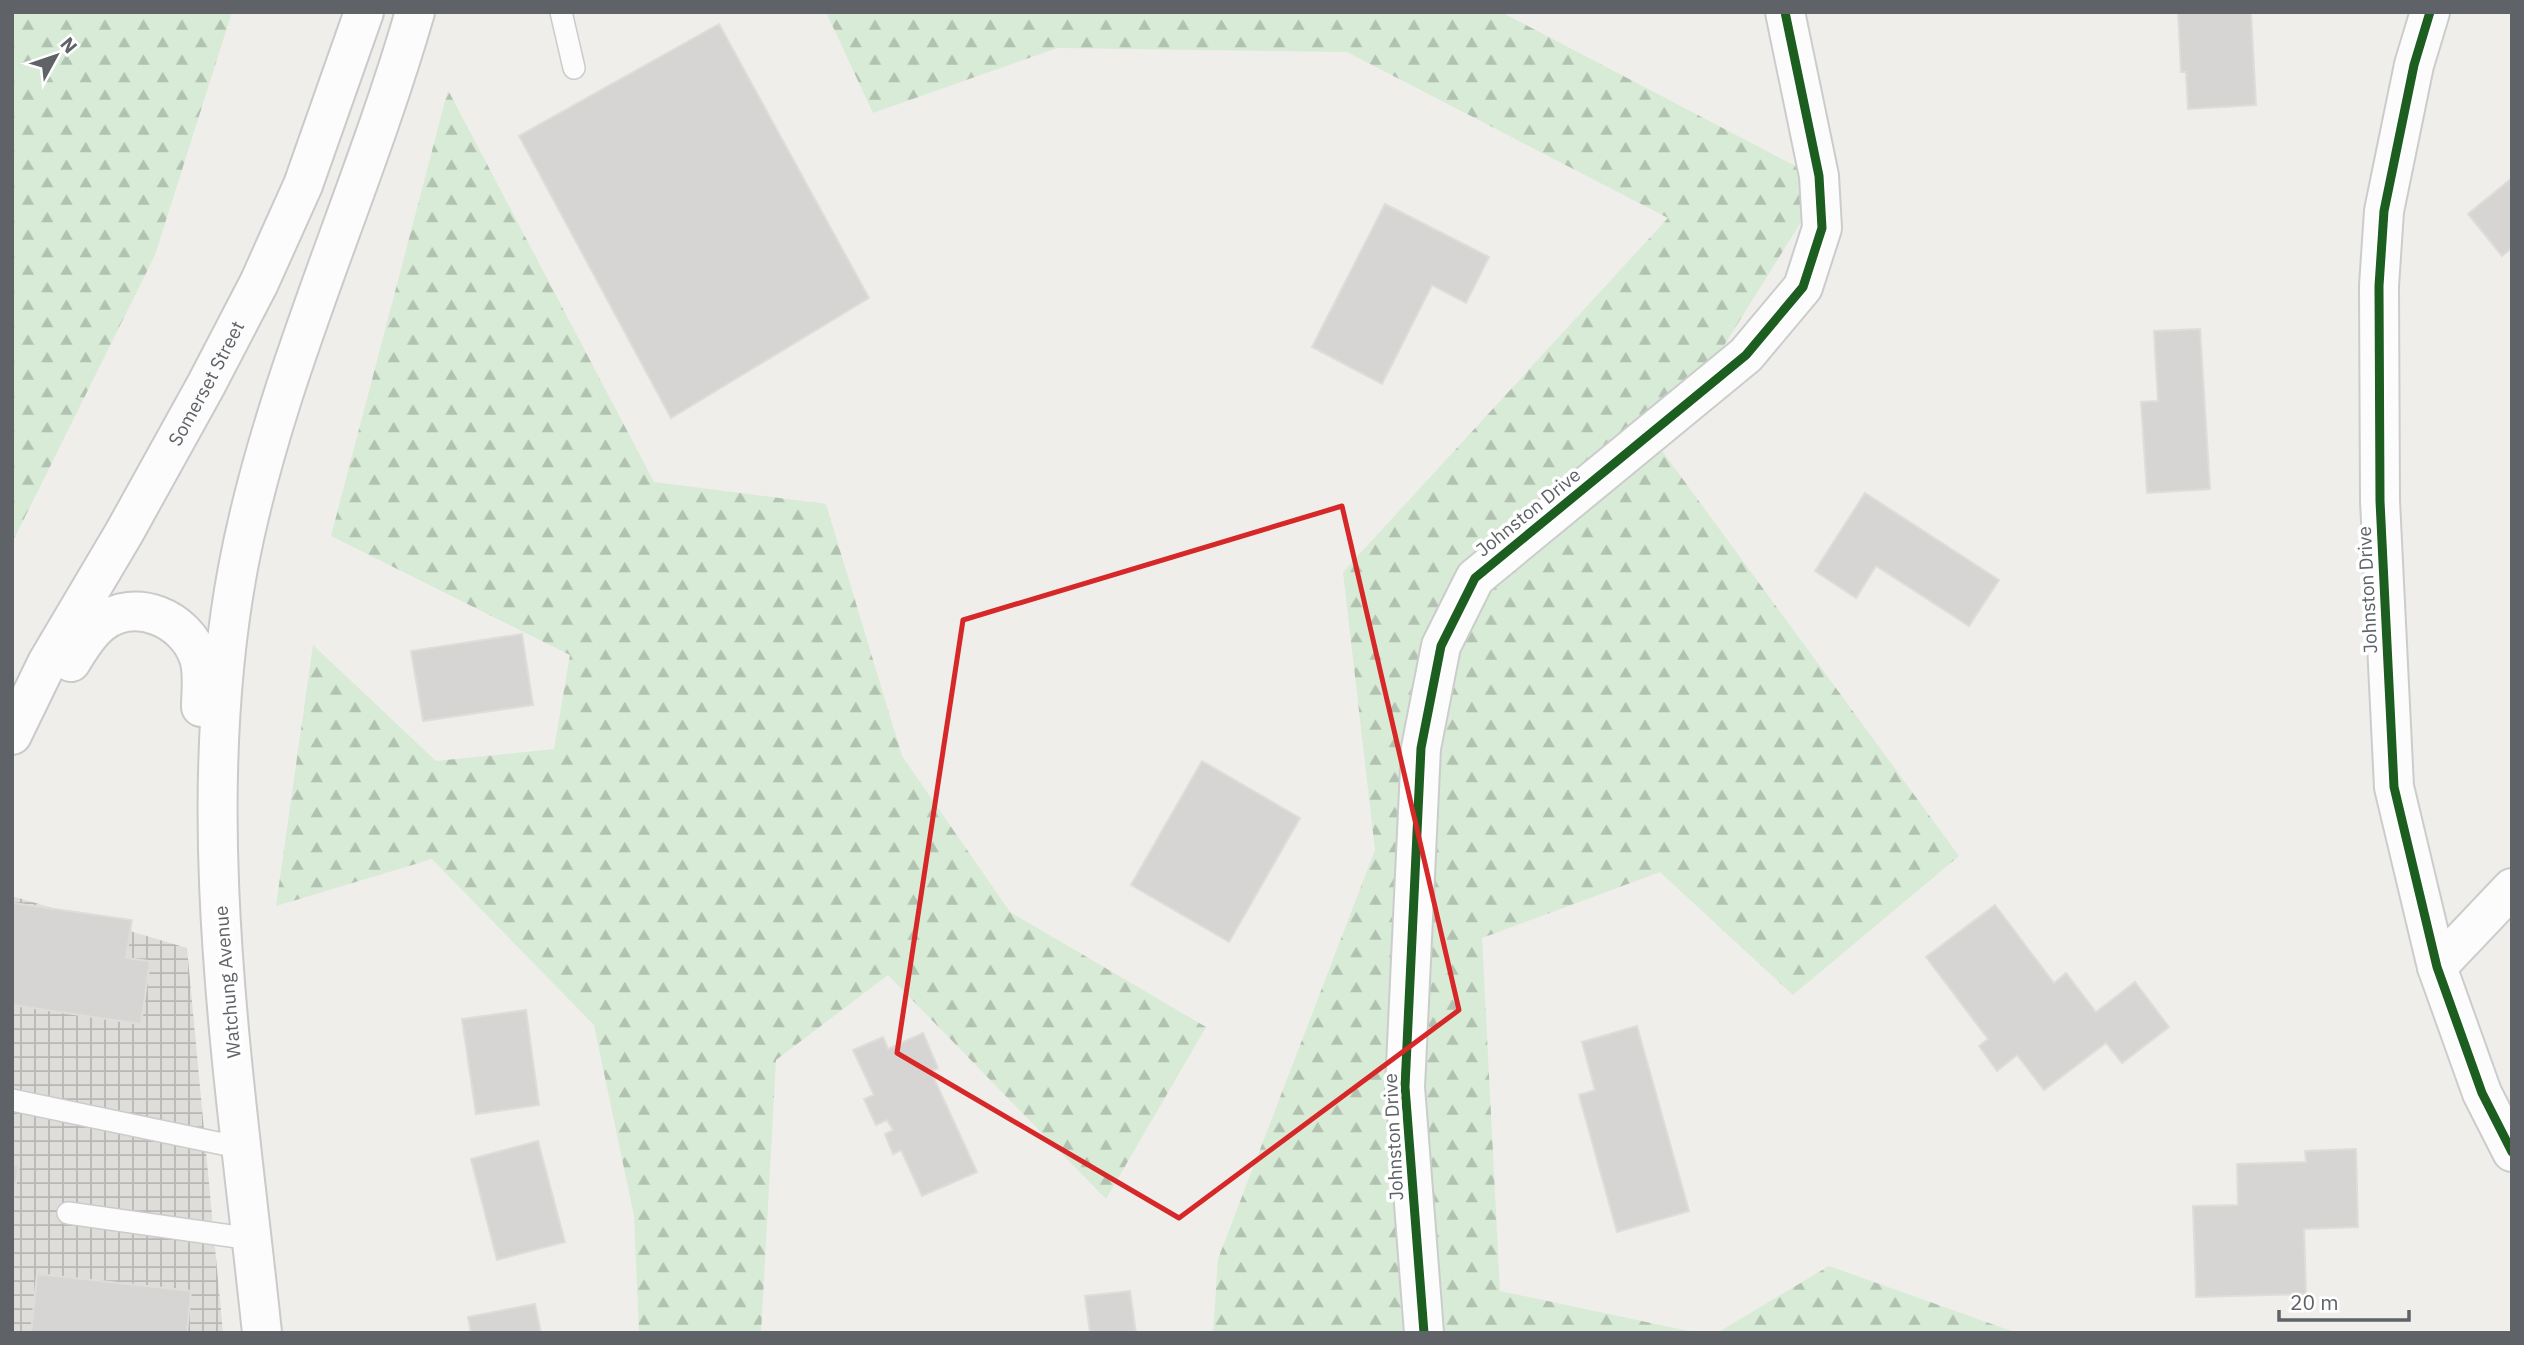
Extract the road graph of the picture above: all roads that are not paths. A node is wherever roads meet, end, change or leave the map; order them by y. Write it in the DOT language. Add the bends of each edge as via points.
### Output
graph roads {
  1 [pos="365,12"];
  2 [pos="415,12"];
  3 [pos="561,12"];
  4 [pos="1785,12"];
  5 [pos="2430,12"];
  6 [pos="574,68"];
  7 [pos="12,735"];
  8 [pos="12,747"];
  9 [pos="2512,888"];
  10 [pos="220,935"];
  11 [pos="2437,967"];
  12 [pos="12,1101"];
  13 [pos="242,1148"];
  14 [pos="2512,1152"];
  15 [pos="68,1213"];
  16 [pos="253,1239"];
  17 [pos="262,1333"];
  18 [pos="1424,1333"];
  1 -- 7 [label="street, Somerset Street" via="303,185 259,284 124,533 47,663"];
  2 -- 10 [label="street, Watchung Avenue" via="277,415 239,565 228,630 219,759"];
  3 -- 6 [label="lane"];
  4 -- 18 [label="street, Johnston Drive" via="1819,176 1822,228 1803,287 1746,355 1475,578 1441,646 1422,748 1405,1087"];
  5 -- 11 [label="street, Johnston Drive" via="2414,65 2384,211 2379,286 2380,501 2394,787"];
  8 -- 10 [label="street" via="85,639 101,623 133,611 157,614 188,638 199,657 200,765"];
  9 -- 11 [label="street"];
  10 -- 13 [label="street, Watchung Avenue"];
  11 -- 14 [label="street, Johnston Drive" via="2482,1093"];
  12 -- 13 [label="lane"];
  13 -- 16 [label="street, Watchung Avenue"];
  15 -- 16 [label="lane"];
  16 -- 17 [label="street, Watchung Avenue"];
}
